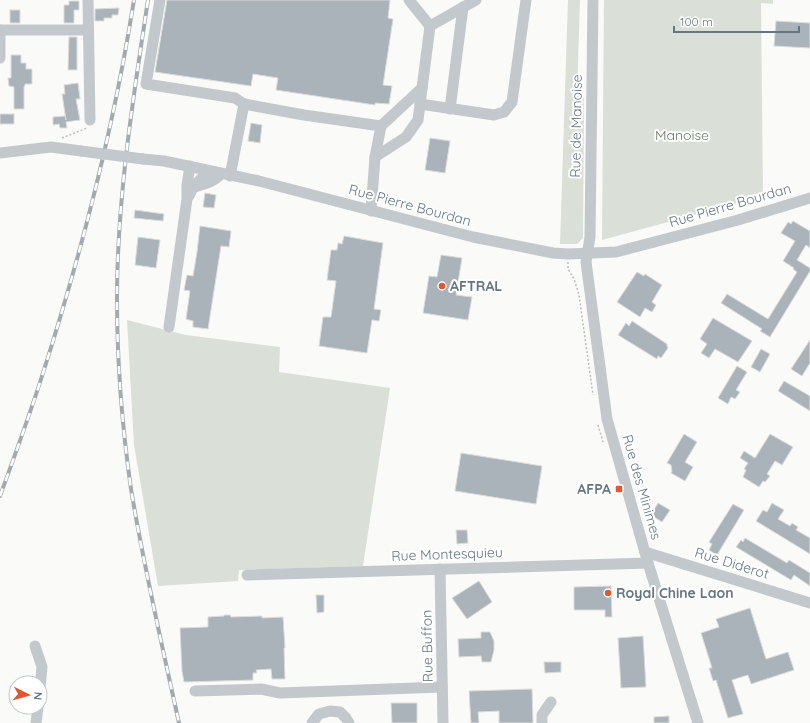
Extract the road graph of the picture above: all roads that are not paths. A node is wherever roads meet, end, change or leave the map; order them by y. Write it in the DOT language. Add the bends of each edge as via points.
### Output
graph roads {
  1 [pos="88,0"];
  2 [pos="160,0"];
  3 [pos="409,0"];
  4 [pos="476,0"];
  5 [pos="526,0"];
  6 [pos="593,0"];
  7 [pos="464,7"];
  8 [pos="430,26"];
  9 [pos="0,30"];
  10 [pos="88,30"];
  11 [pos="0,58"];
  12 [pos="422,88"];
  13 [pos="244,104"];
  14 [pos="420,104"];
  15 [pos="450,108"];
  16 [pos="90,120"];
  17 [pos="381,126"];
  18 [pos="0,153"];
  19 [pos="375,157"];
  20 [pos="190,166"];
  21 [pos="205,170"];
  22 [pos="226,175"];
  23 [pos="193,187"];
  24 [pos="187,198"];
  25 [pos="810,198"];
  26 [pos="371,210"];
  27 [pos="587,253"];
  28 [pos="169,327"];
  29 [pos="645,552"];
  30 [pos="648,563"];
  31 [pos="440,569"];
  32 [pos="247,575"];
  33 [pos="810,603"];
  34 [pos="36,646"];
  35 [pos="41,675"];
  36 [pos="442,687"];
  37 [pos="195,691"];
  38 [pos="551,702"];
  39 [pos="312,723"];
  40 [pos="349,723"];
  41 [pos="443,723"];
  42 [pos="542,723"];
  43 [pos="698,723"];
  1 -- 10 [label="street"];
  2 -- 13 [label="street" via="146,84 235,98"];
  3 -- 8 [label="street"];
  4 -- 7 [label="street"];
  5 -- 15 [label="street" via="512,102 504,112 494,115"];
  6 -- 27 [label="street, Rue de Manoise" via="590,230"];
  7 -- 8 [label="street"];
  7 -- 15 [label="street"];
  8 -- 12 [label="street"];
  9 -- 10 [label="street"];
  9 -- 11 [label="street"];
  10 -- 16 [label="street"];
  12 -- 14 [label="street"];
  12 -- 17 [label="street"];
  13 -- 17 [label="street"];
  13 -- 22 [label="street"];
  14 -- 15 [label="street"];
  14 -- 19 [label="street" via="418,120 406,137"];
  17 -- 19 [label="street"];
  18 -- 20 [label="street, Rue Pierre Bourdan, bridge" via="51,147"];
  19 -- 26 [label="street"];
  20 -- 21 [label="street, Rue Pierre Bourdan"];
  20 -- 24 [label="street"];
  21 -- 22 [label="street, Rue Pierre Bourdan"];
  21 -- 23 [label="street" via="204,176"];
  22 -- 23 [label="street"];
  22 -- 26 [label="street, Rue Pierre Bourdan"];
  23 -- 24 [label="street"];
  24 -- 28 [label="street"];
  25 -- 27 [label="street, Rue Pierre Bourdan" via="616,252"];
  26 -- 27 [label="street, Rue Pierre Bourdan" via="473,237 554,253"];
  27 -- 29 [label="street, Rue des Minimes" via="586,262 607,419"];
  29 -- 30 [label="street, Rue des Minimes"];
  29 -- 33 [label="street, Rue Diderot"];
  30 -- 31 [label="street, Rue Montesquieu"];
  30 -- 43 [label="street, Rue des Minimes"];
  31 -- 32 [label="street, Rue Montesquieu"];
  31 -- 36 [label="street, Rue Buffon"];
  34 -- 35 [label="street" via="42,667"];
  36 -- 37 [label="street" via="280,693 261,690"];
  36 -- 41 [label="street, Rue Buffon"];
  38 -- 42 [label="street" via="542,715"];
  39 -- 40 [label="street" via="319,714 330,711 340,712"];
}
